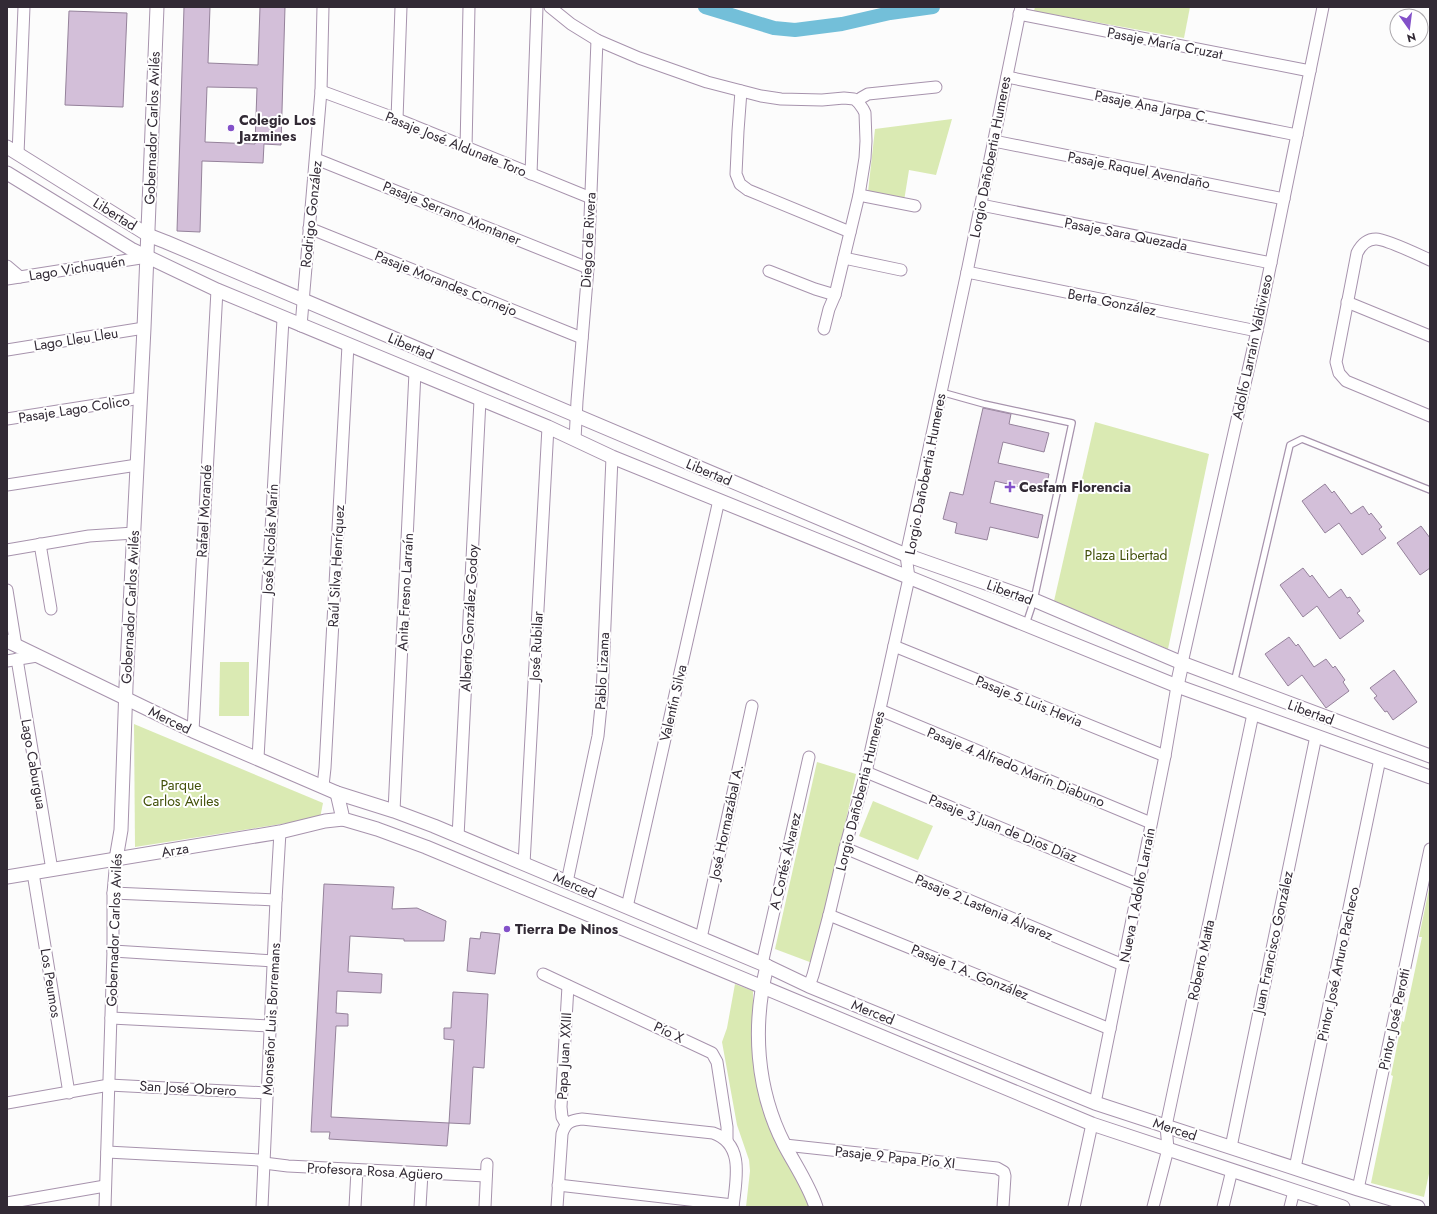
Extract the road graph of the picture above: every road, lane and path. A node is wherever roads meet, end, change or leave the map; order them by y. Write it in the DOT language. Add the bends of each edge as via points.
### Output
graph roads {
  1 [pos="24,7"];
  2 [pos="157,7"];
  3 [pos="322,7"];
  4 [pos="401,7"];
  5 [pos="469,7"];
  6 [pos="537,7"];
  7 [pos="550,7"];
  8 [pos="1323,7"];
  9 [pos="1020,10"];
  10 [pos="597,40"];
  11 [pos="1310,71"];
  12 [pos="1007,77"];
  13 [pos="936,87"];
  14 [pos="321,91"];
  15 [pos="741,91"];
  16 [pos="858,102"];
  17 [pos="397,119"];
  18 [pos="1297,135"];
  19 [pos="994,141"];
  20 [pos="466,148"];
  21 [pos="12,151"];
  22 [pos="316,159"];
  23 [pos="7,173"];
  24 [pos="531,174"];
  25 [pos="859,195"];
  26 [pos="591,198"];
  27 [pos="1284,199"];
  28 [pos="981,205"];
  29 [pos="915,206"];
  30 [pos="309,228"];
  31 [pos="850,232"];
  32 [pos="148,235"];
  33 [pos="147,257"];
  34 [pos="844,258"];
  35 [pos="1430,260"];
  36 [pos="1271,262"];
  37 [pos="7,266"];
  38 [pos="588,268"];
  39 [pos="902,270"];
  40 [pos="769,271"];
  41 [pos="967,272"];
  42 [pos="20,277"];
  43 [pos="7,279"];
  44 [pos="217,290"];
  45 [pos="835,295"];
  46 [pos="303,300"];
  47 [pos="1347,302"];
  48 [pos="283,319"];
  49 [pos="300,326"];
  50 [pos="144,328"];
  51 [pos="824,329"];
  52 [pos="1257,331"];
  53 [pos="1430,336"];
  54 [pos="582,338"];
  55 [pos="348,345"];
  56 [pos="7,350"];
  57 [pos="416,372"];
  58 [pos="941,392"];
  59 [pos="141,398"];
  60 [pos="480,400"];
  61 [pos="576,416"];
  62 [pos="1430,416"];
  63 [pos="7,420"];
  64 [pos="548,428"];
  65 [pos="575,440"];
  66 [pos="612,457"];
  67 [pos="137,465"];
  68 [pos="7,485"];
  69 [pos="1430,490"];
  70 [pos="719,500"];
  71 [pos="134,533"];
  72 [pos="40,544"];
  73 [pos="7,550"];
  74 [pos="906,554"];
  75 [pos="909,578"];
  76 [pos="7,590"];
  77 [pos="1034,600"];
  78 [pos="51,609"];
  79 [pos="1026,624"];
  80 [pos="12,643"];
  81 [pos="894,646"];
  82 [pos="37,656"];
  83 [pos="12,660"];
  84 [pos="1182,663"];
  85 [pos="1234,683"];
  86 [pos="1177,686"];
  87 [pos="126,700"];
  88 [pos="752,706"];
  89 [pos="880,710"];
  90 [pos="1253,714"];
  91 [pos="193,732"];
  92 [pos="1316,736"];
  93 [pos="1165,756"];
  94 [pos="1430,756"];
  95 [pos="258,758"];
  96 [pos="809,758"];
  97 [pos="1380,759"];
  98 [pos="866,772"];
  99 [pos="1430,777"];
  100 [pos="323,786"];
  101 [pos="337,793"];
  102 [pos="394,811"];
  103 [pos="343,819"];
  104 [pos="1151,823"];
  105 [pos="280,832"];
  106 [pos="458,837"];
  107 [pos="845,848"];
  108 [pos="1430,849"];
  109 [pos="116,859"];
  110 [pos="524,864"];
  111 [pos="52,870"];
  112 [pos="33,873"];
  113 [pos="7,877"];
  114 [pos="567,882"];
  115 [pos="1139,885"];
  116 [pos="113,893"];
  117 [pos="276,900"];
  118 [pos="627,907"];
  119 [pos="829,915"];
  120 [pos="701,938"];
  121 [pos="113,951"];
  122 [pos="274,961"];
  123 [pos="764,965"];
  124 [pos="1123,965"];
  125 [pos="543,974"];
  126 [pos="568,986"];
  127 [pos="809,986"];
  128 [pos="762,987"];
  129 [pos="111,1018"];
  130 [pos="271,1026"];
  131 [pos="1110,1028"];
  132 [pos="109,1085"];
  133 [pos="69,1092"];
  134 [pos="267,1093"];
  135 [pos="7,1103"];
  136 [pos="1095,1103"];
  137 [pos="566,1124"];
  138 [pos="1092,1124"];
  139 [pos="1166,1126"];
  140 [pos="727,1141"];
  141 [pos="785,1145"];
  142 [pos="1230,1147"];
  143 [pos="1168,1150"];
  144 [pos="106,1152"];
  145 [pos="264,1163"];
  146 [pos="487,1164"];
  147 [pos="1295,1168"];
  148 [pos="357,1170"];
  149 [pos="1232,1170"];
  150 [pos="422,1173"];
  151 [pos="486,1176"];
  152 [pos="558,1185"];
  153 [pos="105,1186"];
  154 [pos="1358,1189"];
  155 [pos="1294,1191"];
  156 [pos="48,1201"];
  157 [pos="7,1203"];
  158 [pos="733,1206"];
  159 [pos="105,1207"];
  160 [pos="262,1207"];
  161 [pos="355,1207"];
  162 [pos="420,1207"];
  163 [pos="485,1207"];
  164 [pos="557,1207"];
  165 [pos="816,1207"];
  166 [pos="1002,1207"];
  167 [pos="1074,1207"];
  168 [pos="1153,1207"];
  169 [pos="1223,1207"];
  170 [pos="1290,1207"];
  171 [pos="1343,1207"];
  172 [pos="1418,1207"];
  1 -- 21 [label="street"];
  2 -- 32 [label="street, Gobernador Carlos Avilés"];
  3 -- 14 [label="street, Rodrigo González"];
  4 -- 17 [label="street"];
  5 -- 20 [label="street"];
  6 -- 24 [label="street"];
  7 -- 10 [label="street"];
  8 -- 11 [label="street, Adolfo Larraín Valdivieso"];
  9 -- 11 [label="street, Pasaje María Cruzat"];
  9 -- 12 [label="street, Lorgio Dañobertia Humeres"];
  10 -- 15 [label="street" via="673,71"];
  10 -- 26 [label="street, Diego de Rivera"];
  11 -- 18 [label="street, Adolfo Larraín Valdivieso"];
  12 -- 18 [label="street, Pasaje Ana Jarpa C."];
  12 -- 19 [label="street, Lorgio Dañobertia Humeres"];
  13 -- 16 [label="street" via="868,94"];
  14 -- 17 [label="street, Pasaje José Aldunate Toro"];
  14 -- 22 [label="street, Rodrigo González"];
  15 -- 16 [label="street" via="781,99 844,98"];
  15 -- 31 [label="street" via="736,174 740,184 748,190"];
  16 -- 25 [label="street" via="865,113 866,141"];
  17 -- 20 [label="street, Pasaje José Aldunate Toro"];
  18 -- 27 [label="street, Adolfo Larraín Valdivieso"];
  19 -- 27 [label="street, Pasaje Raquel Avendaño"];
  19 -- 28 [label="street, Lorgio Dañobertia Humeres"];
  20 -- 24 [label="street, Pasaje José Aldunate Toro"];
  21 -- 32 [label="street, Libertad"];
  22 -- 30 [label="street, Rodrigo González"];
  22 -- 38 [label="street, Pasaje Serrano Montaner"];
  23 -- 33 [label="street, Libertad"];
  24 -- 26 [label="street, Pasaje José Aldunate Toro"];
  25 -- 29 [label="street"];
  25 -- 31 [label="street"];
  26 -- 38 [label="street, Diego de Rivera"];
  27 -- 36 [label="street, Adolfo Larraín Valdivieso"];
  28 -- 36 [label="street, Pasaje Sara Quezada"];
  28 -- 41 [label="street, Lorgio Dañobertia Humeres"];
  30 -- 46 [label="street, Rodrigo González"];
  30 -- 54 [label="street, Pasaje Morandes Cornejo"];
  31 -- 34 [label="street"];
  32 -- 33 [label="street, Gobernador Carlos Avilés"];
  32 -- 46 [label="street, Libertad"];
  33 -- 42 [label="street, Lago Vichuquén"];
  33 -- 44 [label="street, Libertad"];
  33 -- 50 [label="street, Gobernador Carlos Avilés"];
  34 -- 39 [label="street"];
  34 -- 45 [label="street"];
  35 -- 47 [label="street" via="1382,240 1366,242 1357,253"];
  36 -- 52 [label="street, Adolfo Larraín Valdivieso"];
  37 -- 42 [label="street"];
  38 -- 54 [label="street, Diego de Rivera"];
  40 -- 45 [label="street"];
  41 -- 52 [label="street, Berta González"];
  41 -- 58 [label="street, Lorgio Dañobertia Humeres"];
  42 -- 43 [label="street, Lago Vichuquén"];
  44 -- 48 [label="street, Libertad"];
  44 -- 91 [label="street, Rafael Morandé"];
  45 -- 51 [label="street"];
  46 -- 49 [label="street, Rodrigo González"];
  46 -- 61 [label="street, Libertad"];
  47 -- 53 [label="street"];
  47 -- 62 [label="street" via="1336,362 1336,368 1342,377 1350,383"];
  48 -- 49 [label="street, Libertad"];
  48 -- 95 [label="street, José Nicolás Marín"];
  49 -- 55 [label="street, Libertad"];
  50 -- 56 [label="street, Lago Lleu Lleu"];
  50 -- 59 [label="street, Gobernador Carlos Avilés"];
  52 -- 84 [label="street, Adolfo Larraín Valdivieso"];
  54 -- 61 [label="street, Diego de Rivera"];
  55 -- 57 [label="street, Libertad"];
  55 -- 100 [label="street, Raúl Silva Henríquez"];
  57 -- 60 [label="street, Libertad"];
  57 -- 102 [label="street, Anita Fresno Larraín"];
  58 -- 74 [label="street, Lorgio Dañobertia Humeres"];
  58 -- 77 [label="lane" via="1072,423"];
  59 -- 63 [label="street, Pasaje Lago Colico"];
  59 -- 67 [label="street, Gobernador Carlos Avilés"];
  60 -- 64 [label="street, Libertad"];
  60 -- 106 [label="street, Alberto González Godoy"];
  61 -- 65 [label="street, Diego de Rivera"];
  61 -- 74 [label="street, Libertad"];
  64 -- 65 [label="street, Libertad"];
  64 -- 110 [label="street, José Rubilar"];
  65 -- 66 [label="street, Libertad"];
  66 -- 70 [label="street, Libertad"];
  66 -- 114 [label="street, Pablo Lizama" via="598,736"];
  67 -- 68 [label="street"];
  67 -- 71 [label="street, Gobernador Carlos Avilés"];
  69 -- 85 [label="lane" via="1302,439 1290,445"];
  70 -- 75 [label="street, Libertad"];
  70 -- 118 [label="street, Valentín Silva"];
  71 -- 72 [label="street"];
  71 -- 87 [label="street, Gobernador Carlos Avilés"];
  72 -- 73 [label="street"];
  72 -- 78 [label="street"];
  74 -- 75 [label="street, Lorgio Dañobertia Humeres"];
  74 -- 77 [label="street, Libertad"];
  75 -- 79 [label="street, Libertad"];
  75 -- 81 [label="street, Lorgio Dañobertia Humeres"];
  76 -- 80 [label="street"];
  77 -- 79 [label="lane"];
  77 -- 84 [label="street, Libertad"];
  79 -- 86 [label="street, Libertad"];
  80 -- 82 [label="street, Merced"];
  81 -- 89 [label="street, Lorgio Dañobertia Humeres"];
  81 -- 93 [label="street, Pasaje 5 Luis Hevia"];
  82 -- 83 [label="street"];
  82 -- 87 [label="street, Merced"];
  83 -- 111 [label="street, Lago Caburgua"];
  84 -- 85 [label="street, Libertad"];
  84 -- 86 [label="street, Adolfo Larraín Valdivieso"];
  85 -- 94 [label="street, Libertad"];
  86 -- 90 [label="street, Libertad"];
  86 -- 93 [label="street, Nueva 1 Adolfo Larraín"];
  87 -- 91 [label="street, Merced"];
  87 -- 109 [label="street, Gobernador Carlos Avilés" via="121,830"];
  88 -- 120 [label="street, José Hormazábal A."];
  89 -- 98 [label="street, Lorgio Dañobertia Humeres"];
  89 -- 104 [label="street, Pasaje 4 Alfredo Marín Diabuno"];
  90 -- 92 [label="street, Libertad"];
  90 -- 139 [label="street, Roberto Matta"];
  91 -- 95 [label="street, Merced"];
  92 -- 97 [label="street, Libertad"];
  92 -- 142 [label="street, Juan Francisco González"];
  93 -- 104 [label="street, Nueva 1 Adolfo Larraín"];
  95 -- 100 [label="street, Merced"];
  96 -- 123 [label="street, A Cortés Álvarez"];
  97 -- 99 [label="street, Libertad"];
  97 -- 147 [label="street, Pintor José Arturo Pacheco"];
  98 -- 107 [label="street, Lorgio Dañobertia Humeres"];
  98 -- 115 [label="street, Pasaje 3 Juan de Dios Díaz"];
  100 -- 101 [label="street, Merced"];
  101 -- 102 [label="street, Merced"];
  101 -- 103 [label="street"];
  102 -- 106 [label="street, Merced"];
  103 -- 105 [label="street, Arza"];
  103 -- 128 [label="street, Merced" via="426,847"];
  104 -- 115 [label="street, Nueva 1 Adolfo Larraín"];
  105 -- 109 [label="street, Arza"];
  105 -- 117 [label="street, Monseñor Luis Borremans"];
  106 -- 110 [label="street, Merced"];
  107 -- 119 [label="street, Lorgio Dañobertia Humeres"];
  107 -- 124 [label="street, Pasaje 2 Lastenia Álvarez"];
  108 -- 154 [label="street, Pintor José Perotti"];
  109 -- 111 [label="street, Arza"];
  109 -- 116 [label="street, Gobernador Carlos Avilés"];
  110 -- 114 [label="street, Merced"];
  111 -- 112 [label="street, Arza"];
  112 -- 113 [label="street, Arza"];
  112 -- 133 [label="street, Los Peumos"];
  114 -- 118 [label="street, Merced"];
  115 -- 124 [label="street, Nueva 1 Adolfo Larraín"];
  116 -- 117 [label="street"];
  116 -- 121 [label="street, Gobernador Carlos Avilés"];
  117 -- 122 [label="street, Monseñor Luis Borremans"];
  118 -- 120 [label="street, Merced"];
  119 -- 127 [label="street, Lorgio Dañobertia Humeres"];
  119 -- 131 [label="street, Pasaje 1 A. González"];
  120 -- 123 [label="street, Merced"];
  121 -- 122 [label="street"];
  121 -- 129 [label="street, Gobernador Carlos Avilés"];
  122 -- 130 [label="street, Monseñor Luis Borremans"];
  123 -- 127 [label="street, Merced"];
  123 -- 128 [label="street"];
  124 -- 131 [label="street, Nueva 1 Adolfo Larraín"];
  125 -- 126 [label="street, Pío X"];
  126 -- 137 [label="street, Papa Juan XXIII" via="561,1107"];
  126 -- 140 [label="street, Pío X" via="712,1053 718,1062"];
  127 -- 136 [label="street, Merced"];
  128 -- 138 [label="street, Merced"];
  128 -- 141 [label="street" via="758,1026 759,1064 767,1100"];
  129 -- 130 [label="street"];
  129 -- 132 [label="street, Gobernador Carlos Avilés"];
  130 -- 134 [label="street, Monseñor Luis Borremans"];
  131 -- 136 [label="street, Nueva 1 Adolfo Larraín"];
  132 -- 133 [label="street, San José Obrero"];
  132 -- 134 [label="street, San José Obrero"];
  132 -- 144 [label="street, Gobernador Carlos Avilés"];
  133 -- 135 [label="street, San José Obrero"];
  134 -- 145 [label="street, Monseñor Luis Borremans"];
  136 -- 139 [label="street, Merced"];
  137 -- 140 [label="street" via="576,1120 595,1120 712,1132"];
  137 -- 152 [label="street" via="561,1139"];
  138 -- 143 [label="street, Merced"];
  138 -- 167 [label="street"];
  139 -- 142 [label="street, Merced"];
  139 -- 143 [label="street, Roberto Matta"];
  140 -- 158 [label="street" via="736,1166"];
  141 -- 165 [label="street"];
  141 -- 166 [label="street, Pasaje 9 Papa Pío XI" via="997,1168 1004,1172"];
  142 -- 147 [label="street, Merced"];
  143 -- 149 [label="street, Merced"];
  143 -- 168 [label="street, Roberto Matta"];
  144 -- 145 [label="street, Profesora Rosa Agüero" via="259,1160"];
  144 -- 153 [label="street, Gobernador Carlos Avilés"];
  145 -- 148 [label="street, Profesora Rosa Agüero"];
  145 -- 160 [label="street, Monseñor Luis Borremans"];
  146 -- 151 [label="street"];
  147 -- 154 [label="street, Merced"];
  148 -- 150 [label="street, Profesora Rosa Agüero"];
  148 -- 161 [label="street"];
  149 -- 155 [label="street, Merced"];
  149 -- 169 [label="street"];
  150 -- 151 [label="street, Profesora Rosa Agüero"];
  150 -- 162 [label="street"];
  151 -- 163 [label="street"];
  152 -- 158 [label="street"];
  152 -- 164 [label="street"];
  153 -- 156 [label="street"];
  153 -- 159 [label="street, Gobernador Carlos Avilés"];
  154 -- 172 [label="street, Merced"];
  155 -- 170 [label="street"];
  155 -- 171 [label="street, Merced"];
  156 -- 157 [label="street"];
}
